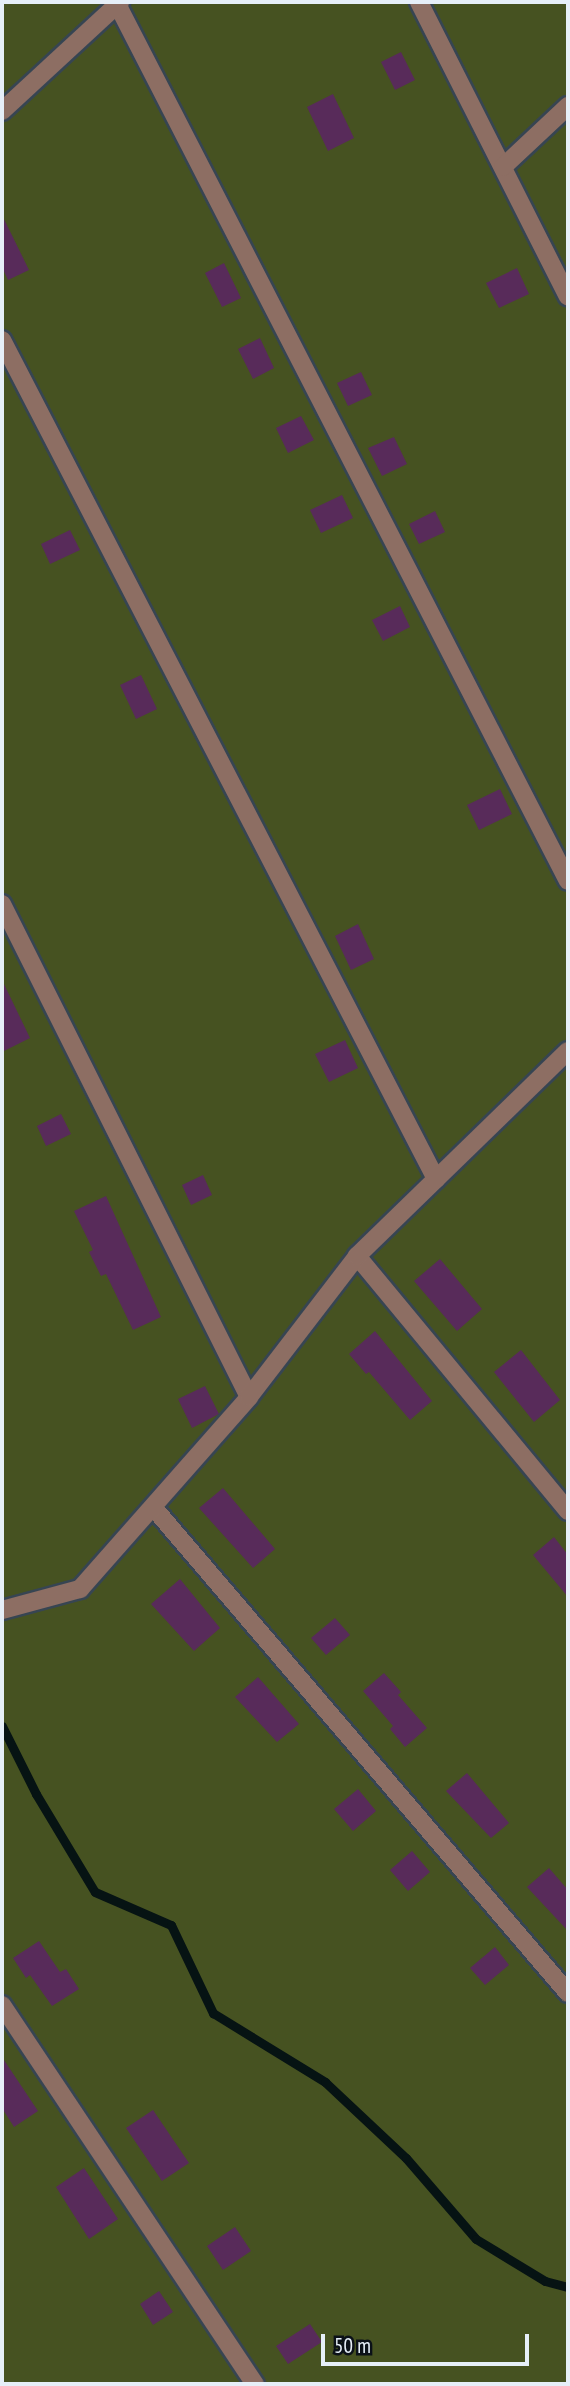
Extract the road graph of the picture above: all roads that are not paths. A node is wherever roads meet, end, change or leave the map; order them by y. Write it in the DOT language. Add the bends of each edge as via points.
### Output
graph roads {
  1 [pos="118,2"];
  2 [pos="419,2"];
  3 [pos="568,106"];
  4 [pos="2,111"];
  5 [pos="503,167"];
  6 [pos="568,297"];
  7 [pos="2,340"];
  8 [pos="568,881"];
  9 [pos="2,904"];
  10 [pos="568,1051"];
  11 [pos="436,1179"];
  12 [pos="357,1256"];
  13 [pos="249,1397"];
  14 [pos="153,1507"];
  15 [pos="568,1511"];
  16 [pos="2,1610"];
  17 [pos="568,1993"];
  18 [pos="2,2005"];
  19 [pos="255,2384"];
  1 -- 4 [label="lane"];
  1 -- 8 [label="lane"];
  2 -- 5 [label="lane"];
  3 -- 5 [label="lane"];
  5 -- 6 [label="lane"];
  7 -- 11 [label="lane"];
  9 -- 13 [label="lane"];
  10 -- 11 [label="lane"];
  11 -- 12 [label="lane"];
  12 -- 13 [label="lane"];
  12 -- 15 [label="lane"];
  13 -- 14 [label="lane"];
  14 -- 16 [label="lane" via="80,1589"];
  14 -- 17 [label="lane"];
  18 -- 19 [label="lane"];
}
